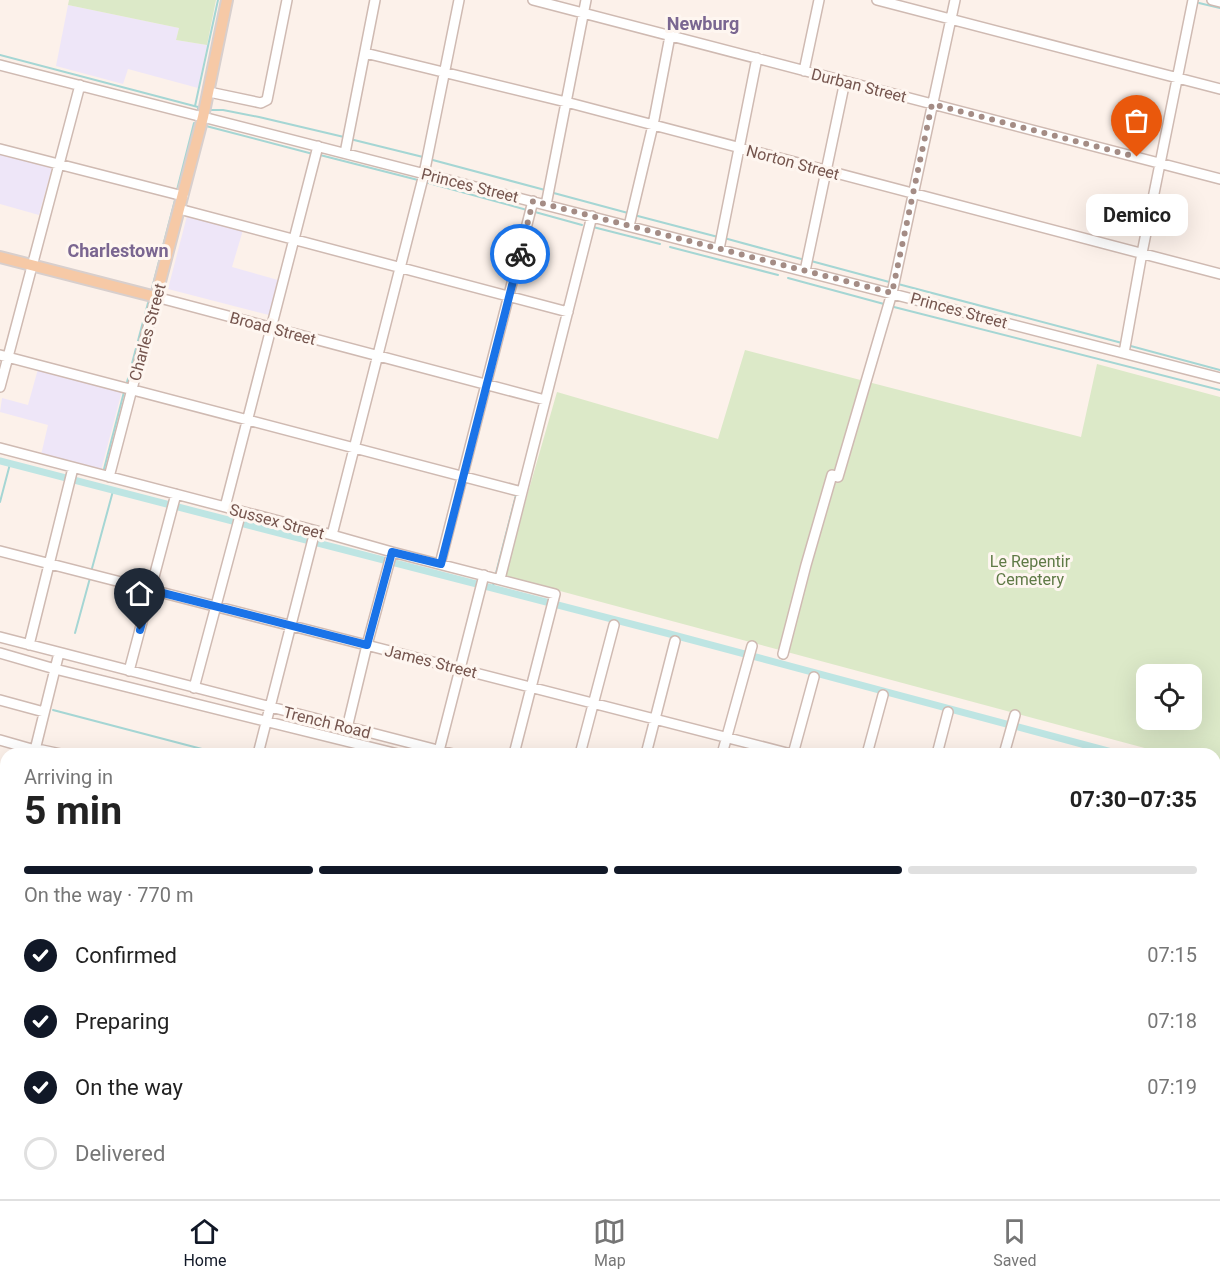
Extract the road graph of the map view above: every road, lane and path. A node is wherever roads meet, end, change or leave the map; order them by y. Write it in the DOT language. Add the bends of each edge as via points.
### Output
graph roads {
  1 [pos="227,0"];
  2 [pos="287,0"];
  3 [pos="375,0"];
  4 [pos="459,0"];
  5 [pos="533,0"];
  6 [pos="586,0"];
  7 [pos="819,0"];
  8 [pos="877,0"];
  9 [pos="955,0"];
  10 [pos="1193,0"];
  11 [pos="1212,0"];
  12 [pos="1220,2"];
  13 [pos="583,13"];
  14 [pos="952,20"];
  15 [pos="670,36"];
  16 [pos="365,53"];
  17 [pos="757,58"];
  18 [pos="0,64"];
  19 [pos="804,71"];
  20 [pos="445,73"];
  21 [pos="1177,78"];
  22 [pos="845,81"];
  23 [pos="80,85"];
  24 [pos="1220,89"];
  25 [pos="209,92"];
  26 [pos="566,102"];
  27 [pos="932,104"];
  28 [pos="203,117"];
  29 [pos="653,125"];
  30 [pos="318,146"];
  31 [pos="739,147"];
  32 [pos="0,149"];
  33 [pos="345,153"];
  34 [pos="1160,163"];
  35 [pos="59,164"];
  36 [pos="827,171"];
  37 [pos="424,174"];
  38 [pos="1220,179"];
  39 [pos="913,193"];
  40 [pos="183,196"];
  41 [pos="533,201"];
  42 [pos="546,205"];
  43 [pos="179,209"];
  44 [pos="592,216"];
  45 [pos="630,223"];
  46 [pos="294,240"];
  47 [pos="719,246"];
  48 [pos="1142,253"];
  49 [pos="0,257"];
  50 [pos="32,266"];
  51 [pos="400,267"];
  52 [pos="805,268"];
  53 [pos="1220,274"];
  54 [pos="893,286"];
  55 [pos="509,296"];
  56 [pos="156,297"];
  57 [pos="568,312"];
  58 [pos="272,328"];
  59 [pos="1124,353"];
  60 [pos="4,356"];
  61 [pos="377,356"];
  62 [pos="1220,378"];
  63 [pos="486,385"];
  64 [pos="0,387"];
  65 [pos="132,390"];
  66 [pos="545,400"];
  67 [pos="248,420"];
  68 [pos="0,448"];
  69 [pos="354,449"];
  70 [pos="73,471"];
  71 [pos="109,477"];
  72 [pos="463,477"];
  73 [pos="522,492"];
  74 [pos="176,497"];
  75 [pos="225,507"];
  76 [pos="240,515"];
  77 [pos="314,534"];
  78 [pos="332,535"];
  79 [pos="0,551"];
  80 [pos="392,552"];
  81 [pos="49,564"];
  82 [pos="441,564"];
  83 [pos="484,575"];
  84 [pos="500,579"];
  85 [pos="151,590"];
  86 [pos="217,607"];
  87 [pos="292,625"];
  88 [pos="614,625"];
  89 [pos="0,637"];
  90 [pos="675,641"];
  91 [pos="29,645"];
  92 [pos="367,645"];
  93 [pos="752,646"];
  94 [pos="0,652"];
  95 [pos="59,653"];
  96 [pos="783,654"];
  97 [pos="55,669"];
  98 [pos="460,669"];
  99 [pos="129,671"];
  100 [pos="814,677"];
  101 [pos="531,687"];
  102 [pos="194,688"];
  103 [pos="883,695"];
  104 [pos="0,700"];
  105 [pos="593,703"];
  106 [pos="271,708"];
  107 [pos="44,712"];
  108 [pos="948,712"];
  109 [pos="655,719"];
  110 [pos="1013,720"];
  111 [pos="267,722"];
  112 [pos="347,728"];
  113 [pos="727,738"];
  114 [pos="0,740"];
  115 [pos="23,748"];
  116 [pos="35,748"];
  117 [pos="260,748"];
  118 [pos="373,748"];
  119 [pos="427,748"];
  120 [pos="440,748"];
  121 [pos="516,748"];
  122 [pos="582,748"];
  123 [pos="648,748"];
  124 [pos="724,748"];
  125 [pos="768,748"];
  126 [pos="794,748"];
  127 [pos="869,748"];
  128 [pos="939,748"];
  129 [pos="1006,748"];
  1 -- 25 [label="main road, Charles Street"];
  2 -- 25 [label="street" via="264,103"];
  3 -- 16 [label="street"];
  4 -- 20 [label="street"];
  5 -- 13 [label="street, Durban Street"];
  6 -- 13 [label="street"];
  7 -- 19 [label="street"];
  8 -- 14 [label="street"];
  9 -- 14 [label="street"];
  10 -- 21 [label="street"];
  11 -- 12 [label="street"];
  13 -- 15 [label="street, Durban Street"];
  13 -- 26 [label="street"];
  14 -- 21 [label="street"];
  14 -- 27 [label="street"];
  15 -- 17 [label="street, Durban Street"];
  15 -- 29 [label="street"];
  16 -- 20 [label="street, Norton Street"];
  16 -- 33 [label="street"];
  17 -- 19 [label="street, Durban Street"];
  17 -- 31 [label="street"];
  18 -- 23 [label="street, Princes Street"];
  19 -- 22 [label="street, Durban Street"];
  20 -- 26 [label="street, Norton Street"];
  20 -- 37 [label="street"];
  21 -- 24 [label="street"];
  21 -- 34 [label="street"];
  22 -- 27 [label="street, Durban Street"];
  22 -- 36 [label="street"];
  23 -- 28 [label="street, Princes Street"];
  23 -- 35 [label="street"];
  25 -- 28 [label="main road, Charles Street"];
  26 -- 29 [label="street, Norton Street"];
  26 -- 42 [label="street"];
  27 -- 34 [label="street, Durban Street"];
  27 -- 39 [label="street"];
  28 -- 30 [label="street, Princes Street"];
  28 -- 40 [label="main road, Charles Street"];
  29 -- 31 [label="street, Norton Street"];
  29 -- 45 [label="street"];
  30 -- 33 [label="street, Princes Street"];
  30 -- 46 [label="street"];
  31 -- 36 [label="street, Norton Street"];
  31 -- 47 [label="street"];
  32 -- 35 [label="street"];
  33 -- 37 [label="street, Princes Street"];
  34 -- 38 [label="street, Durban Street"];
  34 -- 48 [label="street"];
  35 -- 40 [label="street"];
  35 -- 50 [label="street"];
  36 -- 39 [label="street, Norton Street"];
  36 -- 52 [label="street"];
  37 -- 41 [label="street, Princes Street"];
  37 -- 51 [label="street"];
  39 -- 48 [label="street, Norton Street"];
  39 -- 54 [label="street"];
  40 -- 43 [label="main road, Charles Street"];
  41 -- 42 [label="street, Princes Street"];
  41 -- 55 [label="street"];
  42 -- 44 [label="street, Princes Street"];
  43 -- 46 [label="street"];
  43 -- 56 [label="main road, Charles Street"];
  44 -- 45 [label="street, Princes Street"];
  44 -- 57 [label="street"];
  45 -- 47 [label="street, Princes Street"];
  46 -- 51 [label="street"];
  46 -- 58 [label="street"];
  47 -- 52 [label="street, Princes Street"];
  48 -- 53 [label="street, Norton Street"];
  48 -- 59 [label="street"];
  49 -- 50 [label="main road, Broad Street"];
  50 -- 56 [label="main road, Broad Street"];
  50 -- 60 [label="street"];
  51 -- 55 [label="street"];
  51 -- 61 [label="street"];
  52 -- 54 [label="street, Princes Street"];
  54 -- 59 [label="street, Princes Street"];
  54 -- 96 [label="street" via="838,477 832,475"];
  55 -- 57 [label="street"];
  55 -- 63 [label="street"];
  56 -- 58 [label="street, Broad Street"];
  56 -- 65 [label="street, Charles Street"];
  57 -- 66 [label="street"];
  58 -- 61 [label="street, Broad Street"];
  58 -- 67 [label="street"];
  59 -- 62 [label="street, Princes Street"];
  60 -- 64 [label="street"];
  60 -- 65 [label="street"];
  61 -- 63 [label="street, Broad Street"];
  61 -- 69 [label="street"];
  63 -- 66 [label="street, Broad Street"];
  63 -- 72 [label="street"];
  65 -- 67 [label="street"];
  65 -- 71 [label="street, Charles Street"];
  66 -- 73 [label="street"];
  67 -- 69 [label="street"];
  67 -- 75 [label="street"];
  68 -- 70 [label="street, Sussex Street"];
  69 -- 72 [label="street"];
  69 -- 78 [label="street"];
  70 -- 71 [label="street, Sussex Street"];
  70 -- 81 [label="street"];
  71 -- 74 [label="street, Sussex Street"];
  72 -- 73 [label="street"];
  72 -- 82 [label="street"];
  73 -- 84 [label="street"];
  74 -- 75 [label="street, Sussex Street"];
  74 -- 85 [label="street"];
  75 -- 76 [label="street, Sussex Street"];
  76 -- 77 [label="street, Sussex Street"];
  76 -- 86 [label="street"];
  77 -- 78 [label="street, Sussex Street"];
  77 -- 87 [label="street"];
  78 -- 80 [label="street, Sussex Street"];
  79 -- 81 [label="street, James Street"];
  80 -- 82 [label="street, Sussex Street"];
  80 -- 92 [label="street"];
  81 -- 85 [label="street, James Street"];
  81 -- 91 [label="street"];
  82 -- 83 [label="street, Sussex Street"];
  83 -- 84 [label="street, Sussex Street"];
  83 -- 98 [label="street"];
  84 -- 101 [label="street, Sussex Street" via="555,594"];
  85 -- 86 [label="street, James Street"];
  85 -- 99 [label="street"];
  86 -- 87 [label="street, James Street"];
  86 -- 102 [label="street"];
  87 -- 92 [label="street, James Street"];
  87 -- 106 [label="street"];
  88 -- 105 [label="street"];
  89 -- 91 [label="street, Trench Road"];
  90 -- 109 [label="street"];
  91 -- 95 [label="street, Trench Road"];
  92 -- 98 [label="street, James Street"];
  92 -- 112 [label="street"];
  93 -- 113 [label="street"];
  94 -- 97 [label="street"];
  95 -- 97 [label="street"];
  95 -- 99 [label="street, Trench Road"];
  97 -- 107 [label="street"];
  97 -- 111 [label="street"];
  98 -- 101 [label="street, James Street"];
  98 -- 120 [label="street"];
  99 -- 102 [label="street, Trench Road"];
  100 -- 126 [label="street"];
  101 -- 105 [label="street, James Street"];
  101 -- 121 [label="street"];
  102 -- 106 [label="street, Trench Road"];
  103 -- 127 [label="street"];
  104 -- 107 [label="street"];
  105 -- 109 [label="street, James Street"];
  105 -- 122 [label="street"];
  106 -- 111 [label="street"];
  106 -- 112 [label="street, Trench Road"];
  107 -- 116 [label="street"];
  108 -- 128 [label="street"];
  109 -- 113 [label="street, James Street"];
  109 -- 123 [label="street"];
  110 -- 129 [label="street"];
  111 -- 117 [label="street"];
  111 -- 118 [label="street"];
  112 -- 119 [label="street, Trench Road"];
  113 -- 124 [label="street"];
  113 -- 125 [label="street, James Street"];
  114 -- 115 [label="street"];
}
